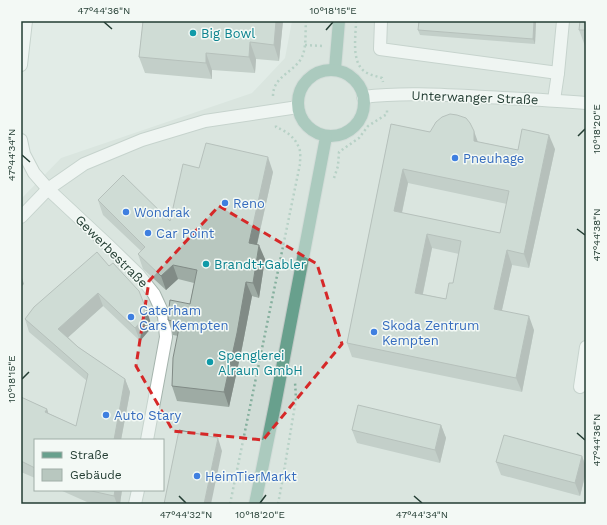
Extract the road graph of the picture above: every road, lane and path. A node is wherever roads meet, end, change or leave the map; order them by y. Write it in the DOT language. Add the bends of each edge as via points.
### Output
graph roads {
  1 [pos="26,21"];
  2 [pos="306,21"];
  3 [pos="339,21"];
  4 [pos="356,21"];
  5 [pos="381,21"];
  6 [pos="563,21"];
  7 [pos="21,65"];
  8 [pos="335,69"];
  9 [pos="558,73"];
  10 [pos="385,94"];
  11 [pos="363,97"];
  12 [pos="554,100"];
  13 [pos="586,103"];
  14 [pos="298,106"];
  15 [pos="275,110"];
  16 [pos="326,137"];
  17 [pos="21,140"];
  18 [pos="332,184"];
  19 [pos="48,189"];
  20 [pos="21,217"];
  21 [pos="586,347"];
  22 [pos="294,377"];
  23 [pos="580,387"];
  24 [pos="147,439"];
  25 [pos="138,491"];
  26 [pos="135,504"];
  27 [pos="230,504"];
  28 [pos="254,504"];
  29 [pos="278,504"];
  1 -- 7 [label="street"];
  2 -- 15 [label="path" via="305,45 301,58 276,84 273,94"];
  3 -- 8 [label="main road"];
  4 -- 10 [label="path" via="357,61 363,70 382,78"];
  5 -- 9 [label="street" via="380,49"];
  6 -- 9 [label="street"];
  8 -- 11 [label="main road" via="343,71 357,82"];
  8 -- 14 [label="main road" via="320,70 311,76 300,92"];
  9 -- 12 [label="street"];
  10 -- 11 [label="street, Unterwanger Straße"];
  10 -- 12 [label="street, Unterwanger Straße"];
  10 -- 18 [label="path" via="387,114 368,126 359,138 339,152 338,166"];
  11 -- 16 [label="main road" via="361,115 354,127 345,133"];
  12 -- 13 [label="street, Unterwanger Straße"];
  14 -- 15 [label="street"];
  14 -- 16 [label="main road" via="301,118 307,126"];
  15 -- 19 [label="street" via="205,121 142,140 84,164"];
  15 -- 27 [label="path" via="276,127 292,136 299,149 300,164"];
  16 -- 28 [label="main road"];
  17 -- 19 [label="street, Gewerbestraße" via="24,154 34,173"];
  19 -- 20 [label="street"];
  19 -- 24 [label="street, Gewerbestraße" via="138,274 154,294 164,316 166,336"];
  21 -- 23 [label="street"];
  22 -- 29 [label="path" via="296,399"];
  25 -- 26 [label="street"];
}
